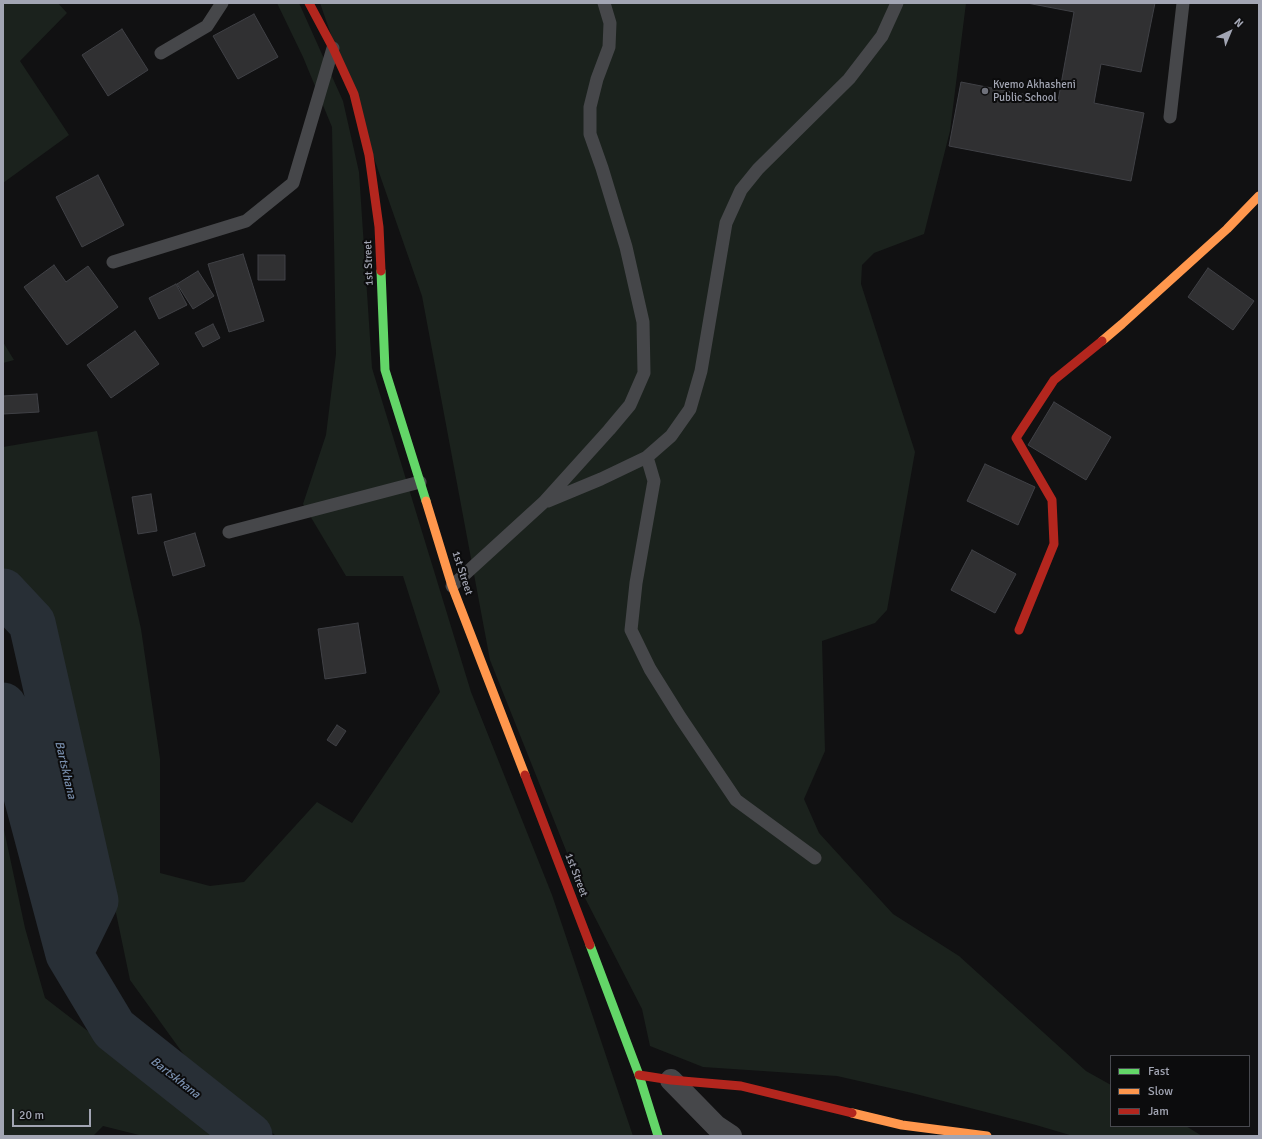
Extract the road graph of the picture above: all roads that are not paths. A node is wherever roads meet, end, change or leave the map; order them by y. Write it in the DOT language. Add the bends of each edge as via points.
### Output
graph roads {
  1 [pos="222,3"];
  2 [pos="309,3"];
  3 [pos="604,3"];
  4 [pos="897,3"];
  5 [pos="1183,3"];
  6 [pos="333,48"];
  7 [pos="161,53"];
  8 [pos="1170,116"];
  9 [pos="1259,196"];
  10 [pos="113,262"];
  11 [pos="647,457"];
  12 [pos="420,482"];
  13 [pos="544,502"];
  14 [pos="229,532"];
  15 [pos="452,586"];
  16 [pos="1019,630"];
  17 [pos="815,858"];
  18 [pos="639,1075"];
  19 [pos="671,1080"];
  20 [pos="658,1136"];
  21 [pos="731,1136"];
  22 [pos="987,1136"];
  1 -- 7 [label="lane" via="206,26"];
  2 -- 6 [label="street, 1st Street"];
  3 -- 13 [label="lane" via="610,23 609,47 590,107 590,134 626,247 643,322 644,373 630,406"];
  4 -- 11 [label="lane" via="882,36 849,79 758,169 741,190 726,223 701,371 690,409 671,436"];
  5 -- 8 [label="lane"];
  6 -- 10 [label="lane" via="293,183 246,221"];
  6 -- 12 [label="street, 1st Street" via="354,94 369,155 379,227 385,370"];
  9 -- 16 [label="street" via="1227,229 1122,324 1054,380 1016,438 1052,500 1054,544"];
  11 -- 13 [label="lane"];
  11 -- 17 [label="lane" via="654,482 636,583 631,630 650,669 736,800"];
  12 -- 14 [label="lane"];
  12 -- 15 [label="street, 1st Street"];
  13 -- 15 [label="lane"];
  15 -- 18 [label="street, 1st Street"];
  18 -- 19 [label="street"];
  18 -- 20 [label="street, 1st Street"];
  19 -- 21 [label="street" via="716,1126"];
  19 -- 22 [label="street" via="741,1086 902,1125"];
}
